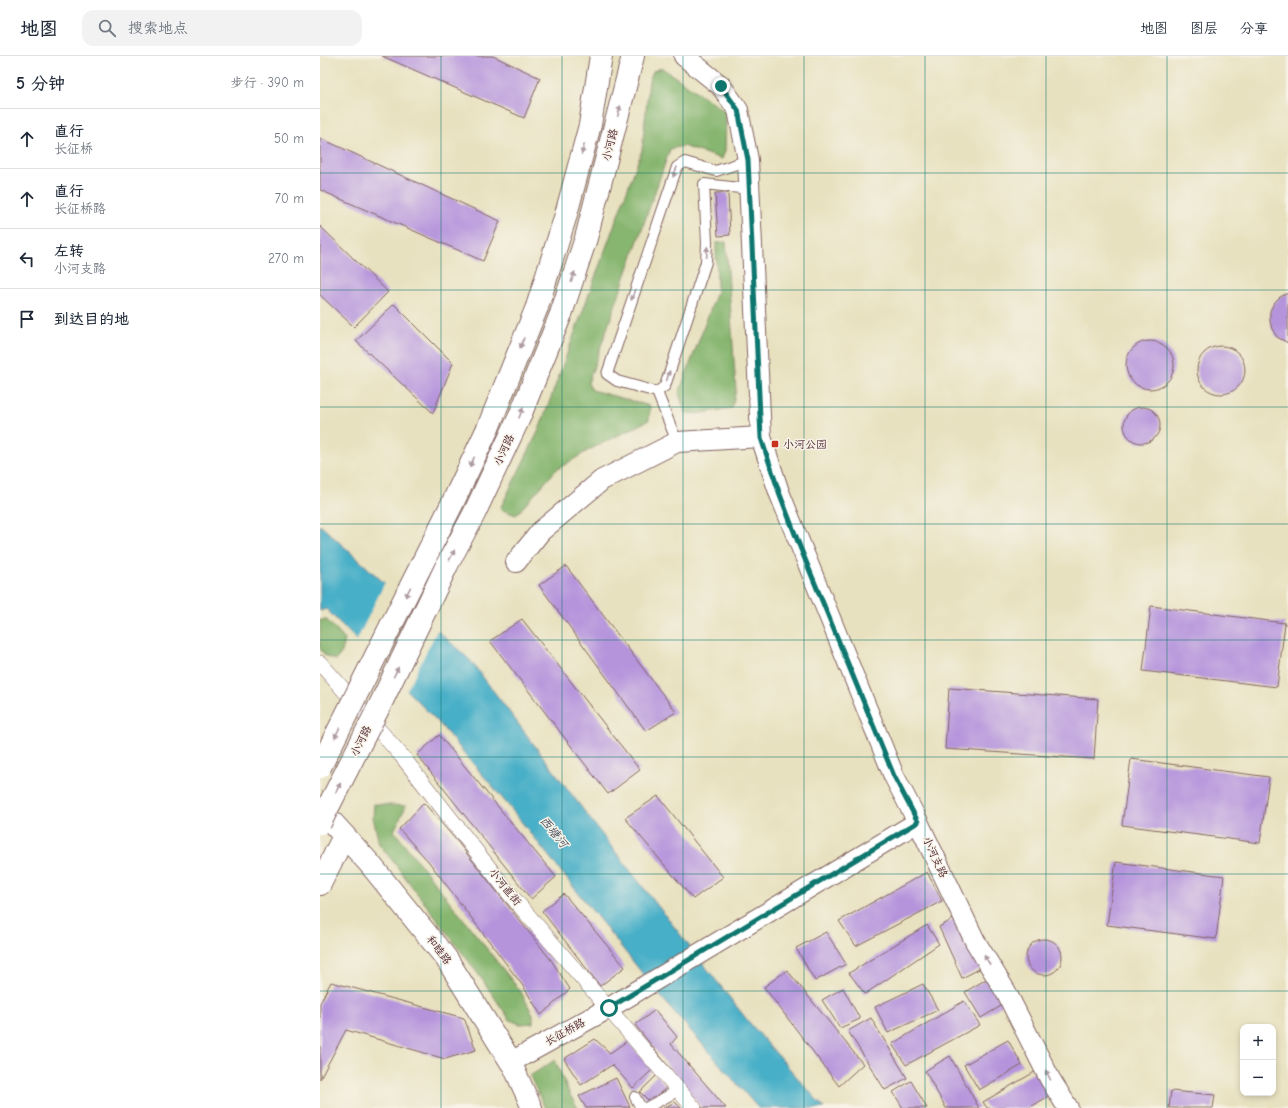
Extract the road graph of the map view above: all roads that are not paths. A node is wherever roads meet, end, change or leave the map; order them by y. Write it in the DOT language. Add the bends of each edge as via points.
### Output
graph roads {
  1 [pos="601,56"];
  2 [pos="633,56"];
  3 [pos="684,56"];
  4 [pos="748,160"];
  5 [pos="699,166"];
  6 [pos="704,184"];
  7 [pos="749,189"];
  8 [pos="657,392"];
  9 [pos="761,438"];
  10 [pos="677,442"];
  11 [pos="516,562"];
  12 [pos="320,663"];
  13 [pos="320,767"];
  14 [pos="320,809"];
  15 [pos="918,822"];
  16 [pos="320,823"];
  17 [pos="344,836"];
  18 [pos="320,884"];
  19 [pos="614,1005"];
  20 [pos="511,1062"];
  21 [pos="679,1090"];
  22 [pos="635,1097"];
  23 [pos="532,1108"];
  24 [pos="641,1108"];
  25 [pos="646,1108"];
  26 [pos="694,1108"];
  27 [pos="1068,1108"];
  1 -- 13 [label="main road, one-way, bridge" via="590,125 537,307 488,428"];
  16 -- 2 [label="main road, 小河路, one-way, bridge" via="519,418 561,314 586,238"];
  3 -- 4 [label="street, 小河支路" via="721,86 738,110"];
  4 -- 5 [label="lane" via="716,171"];
  4 -- 7 [label="street, 小河支路"];
  5 -- 6 [label="lane"];
  5 -- 8 [label="lane, one-way" via="685,162 677,166 606,374 617,381"];
  6 -- 7 [label="lane"];
  8 -- 6 [label="lane, one-way" via="665,386 706,262 708,243"];
  7 -- 9 [label="street, 小河支路"];
  8 -- 10 [label="lane"];
  9 -- 10 [label="street"];
  9 -- 15 [label="street, 小河支路" via="800,547 894,776"];
  10 -- 11 [label="street" via="602,480 542,532"];
  12 -- 19 [label="street, 小河直街" via="401,755 508,892"];
  14 -- 17 [label="main road, 和睦路"];
  15 -- 19 [label="street, 长征桥路"];
  27 -- 15 [label="street, 小河支路, one-way" via="1050,1079 1006,992 975,941"];
  17 -- 18 [label="main road"];
  17 -- 20 [label="main road, 和睦路" via="446,958"];
  19 -- 20 [label="street, 长征桥路"];
  19 -- 21 [label="street, 小河直街"];
  20 -- 23 [label="street, 和睦路"];
  21 -- 25 [label="lane"];
  21 -- 26 [label="street, 小河直街"];
  22 -- 24 [label="lane"];
}
